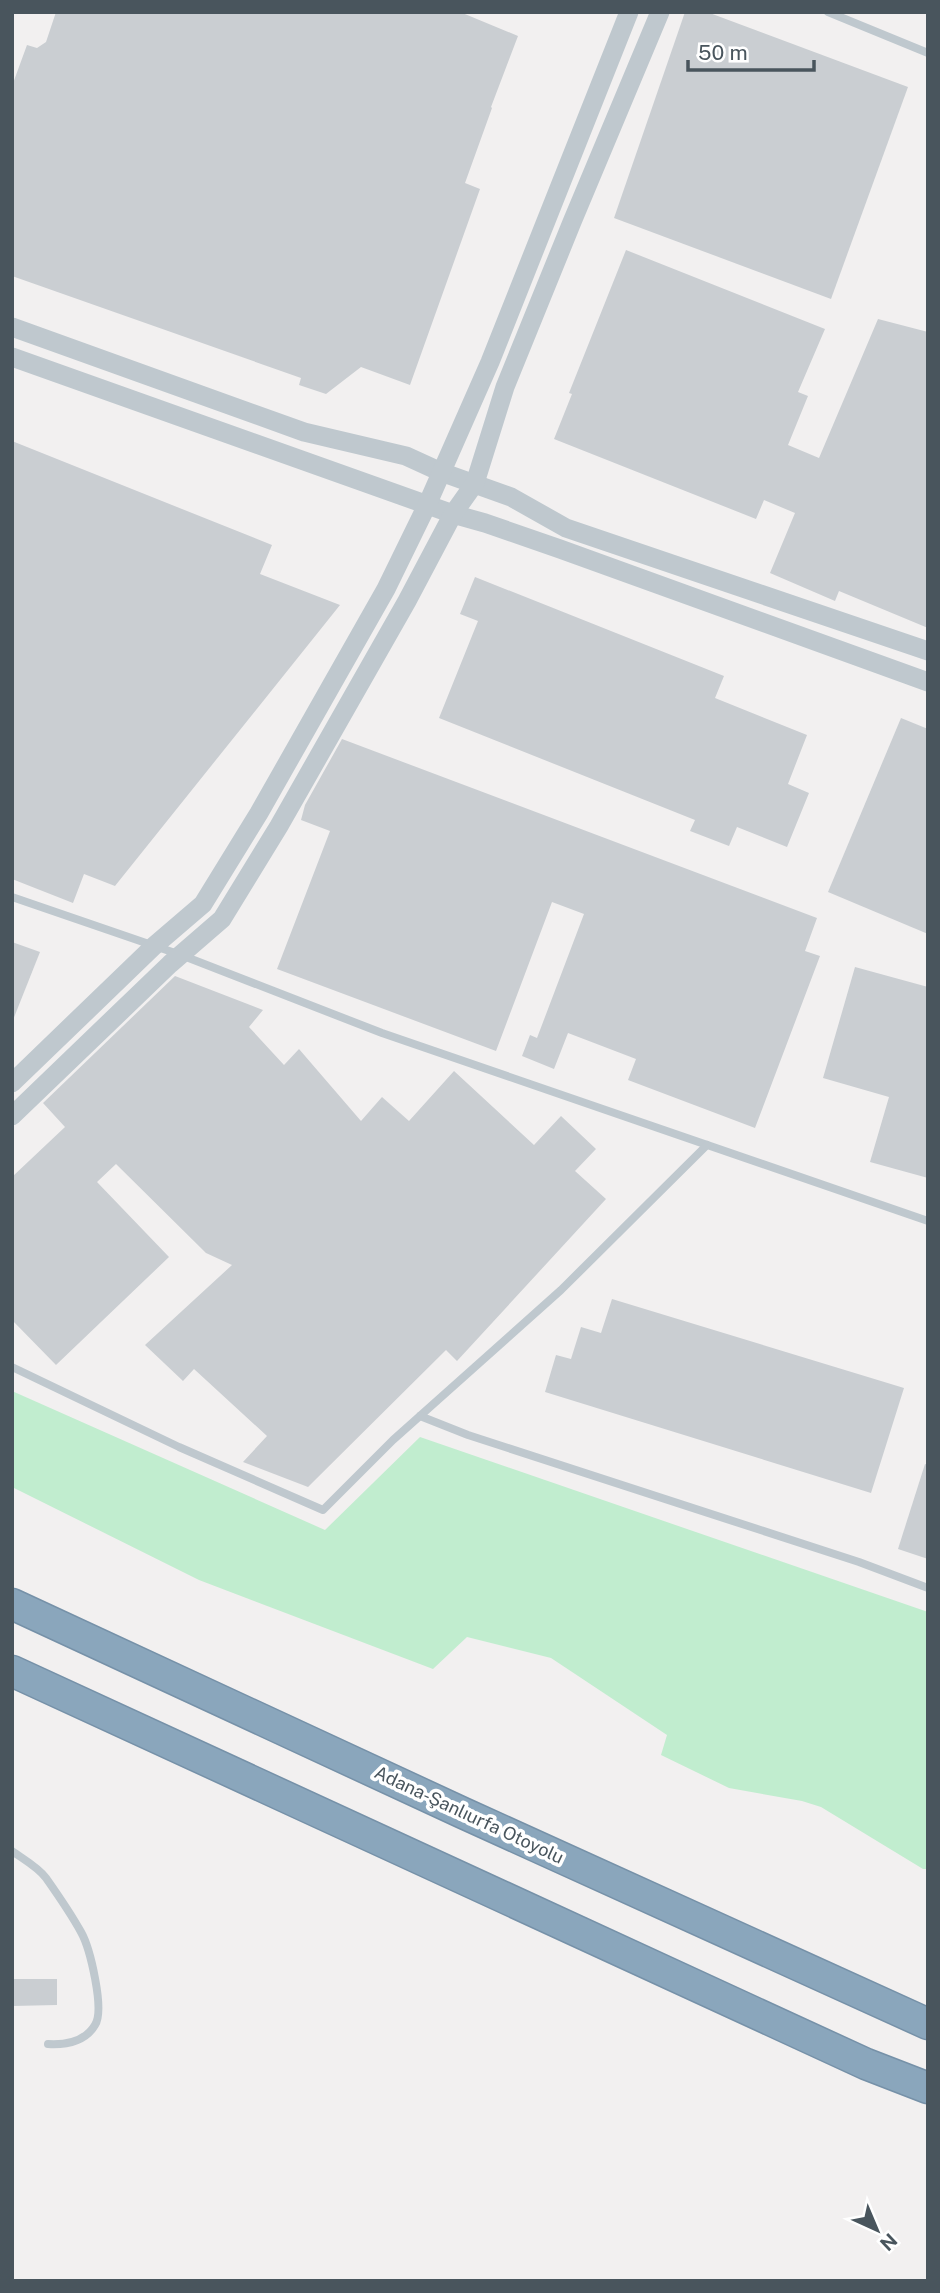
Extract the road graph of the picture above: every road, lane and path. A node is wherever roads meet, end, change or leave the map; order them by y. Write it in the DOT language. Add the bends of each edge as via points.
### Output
graph roads {
  1 [pos="629,12"];
  2 [pos="660,12"];
  3 [pos="828,12"];
  4 [pos="928,53"];
  5 [pos="12,327"];
  6 [pos="12,357"];
  7 [pos="441,472"];
  8 [pos="475,483"];
  9 [pos="427,505"];
  10 [pos="453,514"];
  11 [pos="928,651"];
  12 [pos="928,682"];
  13 [pos="12,897"];
  14 [pos="154,946"];
  15 [pos="181,955"];
  16 [pos="12,1083"];
  17 [pos="12,1116"];
  18 [pos="707,1145"];
  19 [pos="928,1221"];
  20 [pos="12,1367"];
  21 [pos="420,1416"];
  22 [pos="928,1588"];
  23 [pos="12,1604"];
  24 [pos="12,1671"];
  25 [pos="12,1851"];
  26 [pos="928,2024"];
  27 [pos="48,2045"];
  28 [pos="928,2088"];
  1 -- 7 [label="street" via="490,362"];
  2 -- 8 [label="street" via="505,387"];
  3 -- 4 [label="lane"];
  5 -- 7 [label="street" via="304,432 406,456"];
  6 -- 9 [label="street"];
  7 -- 8 [label="street"];
  7 -- 9 [label="street"];
  8 -- 10 [label="street"];
  8 -- 11 [label="street" via="566,528"];
  9 -- 10 [label="street"];
  9 -- 14 [label="street" via="386,589 203,904"];
  10 -- 12 [label="street"];
  10 -- 15 [label="street" via="229,908"];
  13 -- 14 [label="lane"];
  14 -- 15 [label="lane"];
  14 -- 16 [label="street"];
  15 -- 17 [label="street"];
  15 -- 18 [label="lane" via="382,1033"];
  18 -- 19 [label="lane"];
  18 -- 21 [label="lane" via="561,1290"];
  20 -- 21 [label="lane" via="323,1510"];
  21 -- 22 [label="lane"];
  23 -- 26 [label="highway, Adana-Şanlıurfa Otoyolu"];
  24 -- 28 [label="highway" via="866,2064"];
  25 -- 27 [label="lane" via="44,1875 82,1934 93,1971 97,2024 68,2045"];
}
